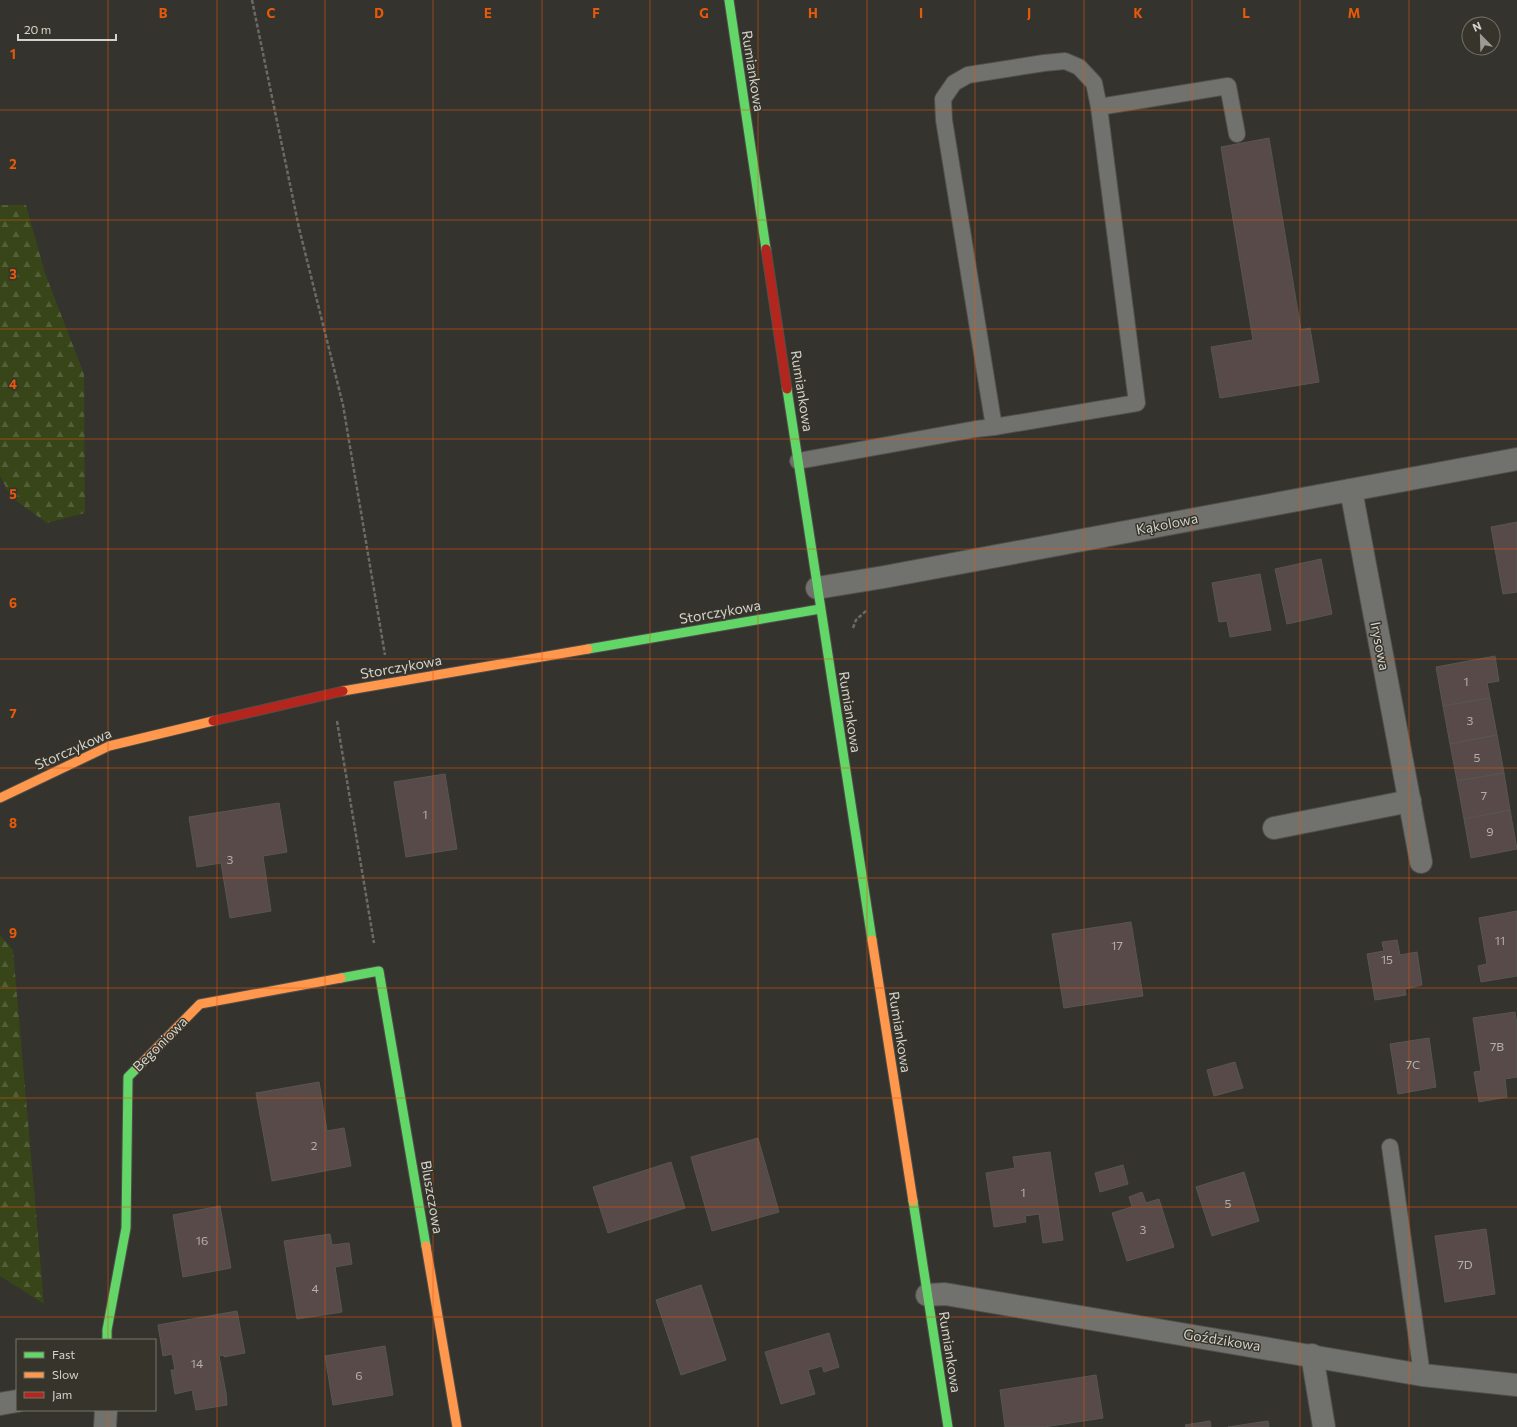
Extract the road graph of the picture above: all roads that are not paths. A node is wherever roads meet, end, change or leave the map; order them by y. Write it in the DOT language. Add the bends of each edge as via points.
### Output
graph roads {
  1 [pos="729,0"];
  2 [pos="1099,107"];
  3 [pos="1238,134"];
  4 [pos="994,426"];
  5 [pos="1517,459"];
  6 [pos="798,461"];
  7 [pos="1351,490"];
  8 [pos="817,588"];
  9 [pos="820,609"];
  10 [pos="0,798"];
  11 [pos="1410,801"];
  12 [pos="1274,828"];
  13 [pos="1421,862"];
  14 [pos="379,971"];
  15 [pos="1390,1147"];
  16 [pos="927,1295"];
  17 [pos="107,1339"];
  18 [pos="1312,1355"];
  19 [pos="1422,1374"];
  20 [pos="1517,1385"];
  21 [pos="16,1401"];
  22 [pos="0,1404"];
  23 [pos="106,1411"];
  24 [pos="105,1427"];
  25 [pos="457,1427"];
  26 [pos="948,1427"];
  27 [pos="1324,1427"];
  1 -- 6 [label="street, Rumiankowa"];
  2 -- 3 [label="lane" via="1228,86"];
  2 -- 4 [label="lane" via="1137,403"];
  2 -- 4 [label="lane" via="1094,83 1079,67 1065,61 1044,62 968,75 954,82 943,100 944,120"];
  4 -- 6 [label="lane"];
  5 -- 7 [label="street, Kąkolowa"];
  6 -- 8 [label="street, Rumiankowa"];
  7 -- 8 [label="street, Kąkolowa"];
  7 -- 11 [label="street, Irysowa"];
  8 -- 9 [label="street, Rumiankowa"];
  9 -- 10 [label="street, Storczykowa" via="332,693 109,746"];
  9 -- 16 [label="street, Rumiankowa"];
  11 -- 12 [label="street"];
  11 -- 13 [label="street, Irysowa"];
  14 -- 17 [label="street, Begoniowa" via="200,1004 128,1077 126,1228"];
  14 -- 25 [label="street, Bluszczowa"];
  15 -- 19 [label="lane"];
  16 -- 18 [label="street, Goździkowa" via="945,1294"];
  16 -- 26 [label="street, Rumiankowa"];
  18 -- 19 [label="street, Goździkowa"];
  18 -- 27 [label="street"];
  19 -- 20 [label="street, Goździkowa"];
  21 -- 22 [label="street"];
  23 -- 24 [label="street"];
}
